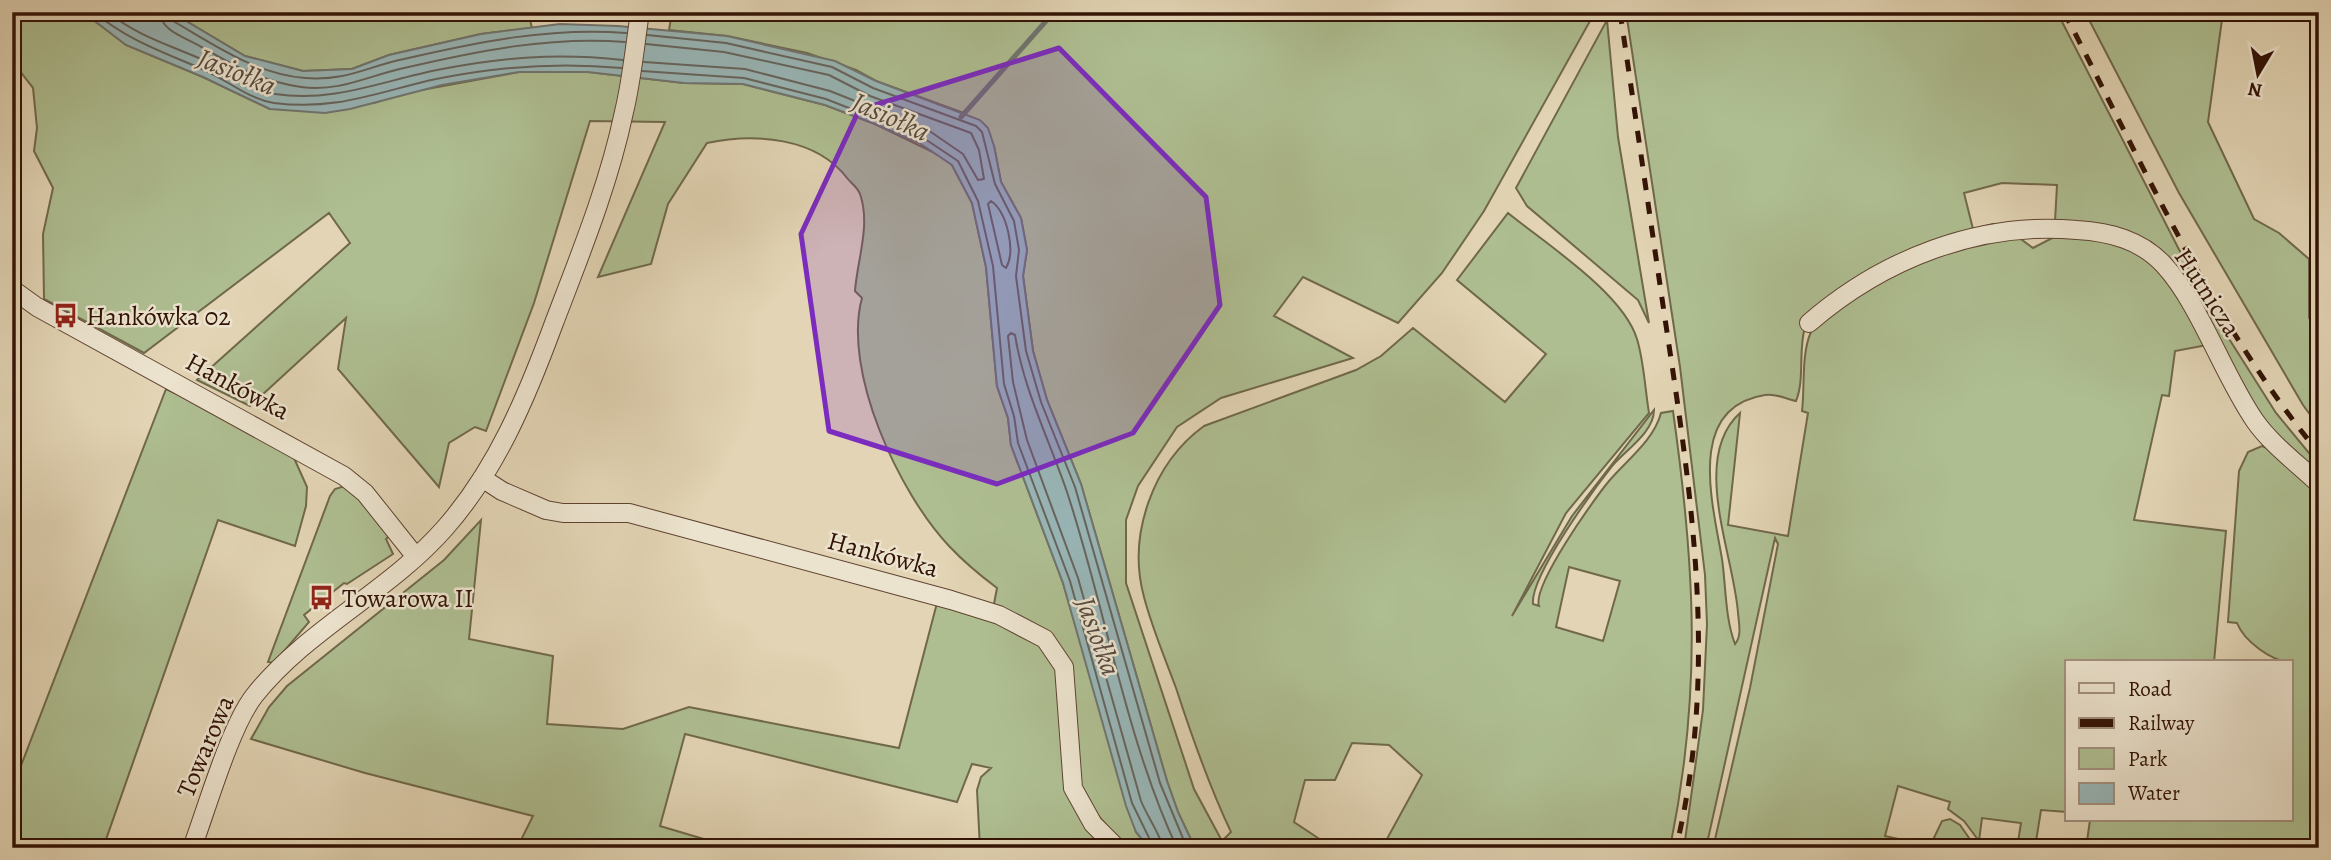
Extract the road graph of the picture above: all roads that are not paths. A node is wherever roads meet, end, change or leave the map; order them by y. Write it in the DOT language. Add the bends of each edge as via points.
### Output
graph roads {
  1 [pos="640,12"];
  2 [pos="12,289"];
  3 [pos="1809,323"];
  4 [pos="482,478"];
  5 [pos="2319,484"];
  6 [pos="416,557"];
  7 [pos="192,848"];
  8 [pos="1117,848"];
  1 -- 4 [label="street, Towarowa" via="624,113 584,244 527,396"];
  2 -- 6 [label="street, Hankówka" via="338,472 365,493"];
  3 -- 5 [label="street, Hutnicza" via="1889,268 1968,239 2017,229 2058,228 2126,239 2148,251 2172,275 2254,420"];
  4 -- 6 [label="street, Towarowa" via="447,526"];
  4 -- 8 [label="street, Hankówka" via="546,510 629,513 951,600 999,615 1045,639 1064,667 1073,788 1093,824"];
  6 -- 7 [label="street, Towarowa" via="328,626 254,695"];
}
